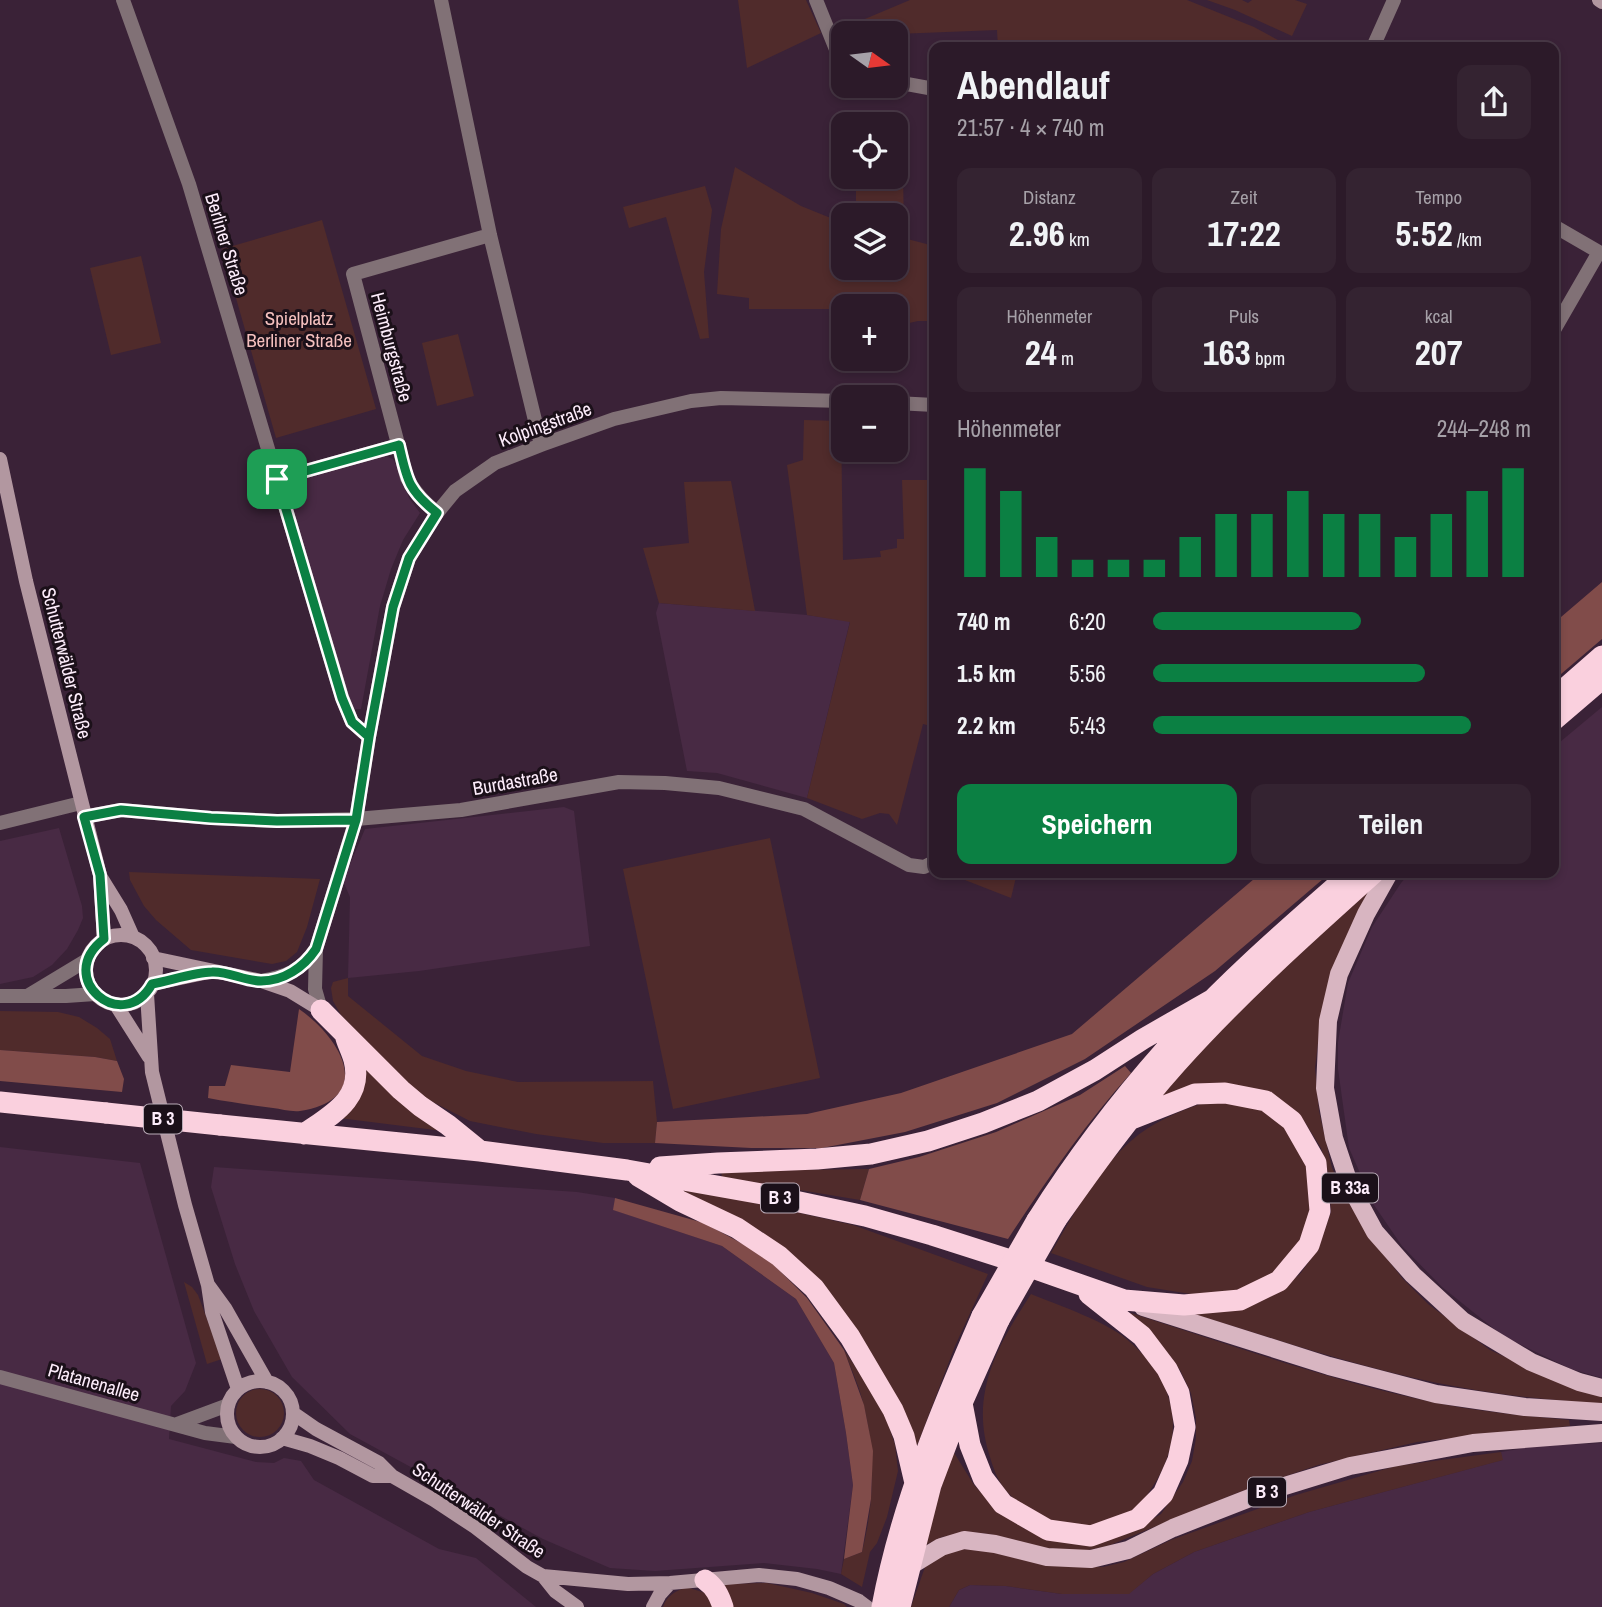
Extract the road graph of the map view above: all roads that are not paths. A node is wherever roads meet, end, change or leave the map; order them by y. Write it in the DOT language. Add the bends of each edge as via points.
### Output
graph roads {
  1 [pos="123,0"];
  2 [pos="441,0"];
  3 [pos="816,0"];
  4 [pos="1394,0"];
  5 [pos="831,39"];
  6 [pos="1375,42"];
  7 [pos="908,84"];
  8 [pos="929,88"];
  9 [pos="1559,229"];
  10 [pos="490,235"];
  11 [pos="1559,321"];
  12 [pos="831,401"];
  13 [pos="908,404"];
  14 [pos="929,405"];
  15 [pos="399,445"];
  16 [pos="541,445"];
  17 [pos="0,459"];
  18 [pos="277,479"];
  19 [pos="437,513"];
  20 [pos="1602,656"];
  21 [pos="1602,679"];
  22 [pos="1559,694"];
  23 [pos="1559,716"];
  24 [pos="369,737"];
  25 [pos="83,810"];
  26 [pos="356,820"];
  27 [pos="0,823"];
  28 [pos="929,865"];
  29 [pos="100,875"];
  30 [pos="1345,878"];
  31 [pos="1368,878"];
  32 [pos="1386,878"];
  33 [pos="133,937"];
  34 [pos="104,939"];
  35 [pos="316,949"];
  36 [pos="153,958"];
  37 [pos="87,960"];
  38 [pos="213,971"];
  39 [pos="261,981"];
  40 [pos="150,989"];
  41 [pos="95,994"];
  42 [pos="0,996"];
  43 [pos="28,996"];
  44 [pos="1213,999"];
  45 [pos="116,1005"];
  46 [pos="321,1010"];
  47 [pos="345,1036"];
  48 [pos="150,1059"];
  49 [pos="4,1103"];
  50 [pos="1129,1119"];
  51 [pos="304,1134"];
  52 [pos="480,1151"];
  53 [pos="627,1170"];
  54 [pos="1046,1220"];
  55 [pos="1077,1284"];
  56 [pos="208,1285"];
  57 [pos="1124,1300"];
  58 [pos="990,1318"];
  59 [pos="0,1377"];
  60 [pos="267,1382"];
  61 [pos="1602,1388"];
  62 [pos="238,1389"];
  63 [pos="961,1403"];
  64 [pos="228,1405"];
  65 [pos="1602,1412"];
  66 [pos="292,1413"];
  67 [pos="177,1424"];
  68 [pos="1602,1433"];
  69 [pos="236,1437"];
  70 [pos="282,1438"];
  71 [pos="392,1476"];
  72 [pos="915,1483"];
  73 [pos="910,1566"];
  74 [pos="543,1576"];
  75 [pos="705,1580"];
  76 [pos="670,1583"];
  77 [pos="892,1602"];
  78 [pos="577,1607"];
  79 [pos="653,1607"];
  80 [pos="723,1607"];
  81 [pos="867,1607"];
  1 -- 18 [label="street, Berliner Straße" via="188,184"];
  2 -- 10 [label="street"];
  3 -- 5 [label="street"];
  4 -- 6 [label="street"];
  7 -- 8 [label="street"];
  9 -- 11 [label="street" via="1599,252"];
  10 -- 15 [label="street, Heimburgstraße" via="353,274"];
  10 -- 16 [label="street"];
  12 -- 16 [label="street, Kolpingstraße" via="691,401 614,419"];
  13 -- 14 [label="street"];
  15 -- 18 [label="street"];
  15 -- 19 [label="street, Heimburgstraße" via="414,491"];
  16 -- 19 [label="street, Kolpingstraße" via="495,463 455,491"];
  17 -- 25 [label="main road, Schutterwälder Straße"];
  18 -- 24 [label="street, Berliner Straße" via="342,698 352,722"];
  19 -- 24 [label="street, Kolpingstraße" via="409,558 393,607"];
  20 -- 22 [label="highway"];
  21 -- 23 [label="highway"];
  24 -- 26 [label="street, Kolpingstraße"];
  25 -- 26 [label="street, Burdastraße" via="277,821"];
  25 -- 27 [label="street, Burdastraße"];
  25 -- 29 [label="main road, Schutterwälder Straße"];
  26 -- 28 [label="street, Burdastraße" via="461,810 619,782 666,783 719,788 804,809 909,865"];
  26 -- 35 [label="street, Kolpingstraße"];
  29 -- 33 [label="main road, Schutterwälder Straße"];
  29 -- 34 [label="main road, Schutterwälder Straße"];
  30 -- 44 [label="highway"];
  31 -- 50 [label="highway" via="1228,1009"];
  32 -- 61 [label="main road, B 33a" via="1339,974 1328,1021 1325,1088 1334,1138 1350,1186 1375,1231 1413,1275 1464,1321 1531,1362"];
  33 -- 34 [label="main road"];
  33 -- 36 [label="main road"];
  34 -- 37 [label="main road"];
  35 -- 39 [label="street, Kolpingstraße" via="303,966"];
  35 -- 46 [label="street, Kolpingstraße" via="315,989"];
  36 -- 38 [label="main road"];
  36 -- 40 [label="main road"];
  37 -- 41 [label="main road" via="88,984"];
  37 -- 43 [label="street"];
  38 -- 39 [label="main road"];
  38 -- 40 [label="main road"];
  39 -- 46 [label="main road" via="290,991"];
  40 -- 45 [label="main road" via="138,1001"];
  40 -- 48 [label="main road, Schutterwälder Straße"];
  41 -- 43 [label="street"];
  41 -- 45 [label="main road"];
  42 -- 43 [label="street"];
  44 -- 53 [label="highway, B 3" via="1038,1101 928,1141 871,1154"];
  44 -- 54 [label="highway" via="1102,1127 1064,1178"];
  45 -- 48 [label="main road, Schutterwälder Straße"];
  46 -- 47 [label="highway"];
  47 -- 51 [label="highway" via="355,1075 348,1100"];
  47 -- 52 [label="highway" via="401,1090"];
  48 -- 56 [label="main road, Schutterwälder Straße"];
  49 -- 51 [label="highway, B 3, bridge"];
  50 -- 54 [label="highway"];
  50 -- 57 [label="highway, B 3" via="1195,1094 1225,1093 1266,1101 1292,1121 1317,1163 1320,1211 1309,1245 1279,1281 1240,1300 1184,1305"];
  51 -- 52 [label="highway, B 3"];
  52 -- 53 [label="highway, B 3"];
  53 -- 55 [label="highway, B 3" via="865,1216"];
  53 -- 72 [label="highway" via="737,1228 814,1287 893,1410"];
  54 -- 58 [label="highway, bridge"];
  55 -- 57 [label="highway, B 3"];
  55 -- 63 [label="highway" via="1142,1336 1167,1368 1179,1394 1185,1427 1178,1460 1163,1494 1138,1519 1091,1536 1048,1530 1003,1504 983,1478"];
  56 -- 60 [label="main road, Schutterwälder Straße"];
  56 -- 62 [label="main road, Schutterwälder Straße" via="212,1312"];
  57 -- 65 [label="main road, B 3" via="1329,1366 1436,1394"];
  58 -- 63 [label="highway"];
  58 -- 72 [label="highway" via="945,1401"];
  59 -- 67 [label="street, Platanenallee"];
  60 -- 62 [label="main road" via="251,1382"];
  60 -- 66 [label="main road, Schutterwälder Straße" via="285,1393"];
  62 -- 64 [label="main road"];
  63 -- 73 [label="highway" via="931,1485"];
  64 -- 67 [label="street"];
  64 -- 69 [label="main road" via="227,1416"];
  66 -- 70 [label="main road"];
  66 -- 71 [label="main road, Schutterwälder Straße" via="379,1463"];
  67 -- 69 [label="street, Platanenallee"];
  68 -- 73 [label="main road, B 3" via="1474,1443 1350,1466 1265,1492 1128,1550 1091,1559 1047,1558 964,1540 941,1547"];
  69 -- 70 [label="main road, Schutterwälder Straße" via="262,1447"];
  70 -- 71 [label="main road, Schutterwälder Straße" via="339,1458 373,1476"];
  71 -- 74 [label="main road, Schutterwälder Straße"];
  72 -- 77 [label="highway" via="892,1558"];
  73 -- 77 [label="highway"];
  74 -- 76 [label="main road, Schutterwälder Straße"];
  74 -- 78 [label="main road"];
  75 -- 76 [label="main road, Schutterwälder Straße"];
  75 -- 80 [label="highway"];
  75 -- 81 [label="main road, Schutterwälder Straße" via="759,1575 796,1579 829,1588"];
  76 -- 79 [label="main road"];
}
